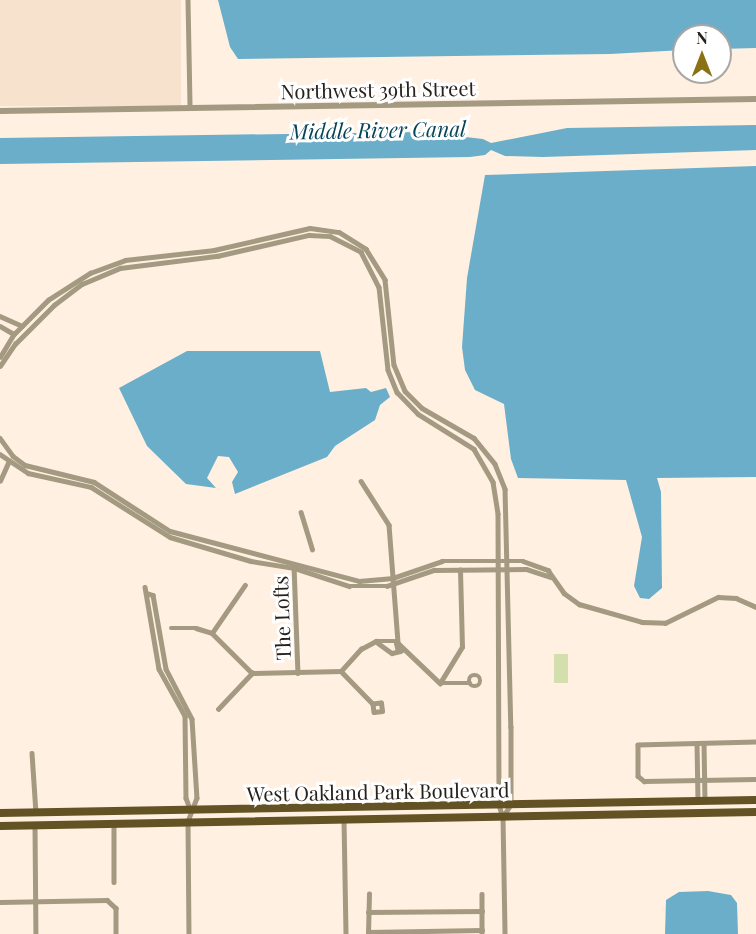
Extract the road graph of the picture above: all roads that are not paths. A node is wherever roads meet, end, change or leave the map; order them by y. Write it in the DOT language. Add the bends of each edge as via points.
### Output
graph roads {
  1 [pos="188,0"];
  2 [pos="756,99"];
  3 [pos="190,108"];
  4 [pos="0,111"];
  5 [pos="0,316"];
  6 [pos="0,326"];
  7 [pos="22,326"];
  8 [pos="14,334"];
  9 [pos="0,357"];
  10 [pos="0,366"];
  11 [pos="0,438"];
  12 [pos="0,454"];
  13 [pos="8,463"];
  14 [pos="0,481"];
  15 [pos="361,481"];
  16 [pos="300,512"];
  17 [pos="165,531"];
  18 [pos="230,548"];
  19 [pos="312,549"];
  20 [pos="228,554"];
  21 [pos="507,560"];
  22 [pos="498,561"];
  23 [pos="295,565"];
  24 [pos="460,570"];
  25 [pos="498,570"];
  26 [pos="506,570"];
  27 [pos="553,578"];
  28 [pos="394,581"];
  29 [pos="245,585"];
  30 [pos="756,607"];
  31 [pos="171,628"];
  32 [pos="212,633"];
  33 [pos="372,643"];
  34 [pos="396,644"];
  35 [pos="387,648"];
  36 [pos="341,671"];
  37 [pos="252,673"];
  38 [pos="298,673"];
  39 [pos="440,683"];
  40 [pos="470,683"];
  41 [pos="182,697"];
  42 [pos="177,701"];
  43 [pos="373,704"];
  44 [pos="218,709"];
  45 [pos="191,712"];
  46 [pos="184,714"];
  47 [pos="756,742"];
  48 [pos="697,744"];
  49 [pos="704,744"];
  50 [pos="32,753"];
  51 [pos="756,779"];
  52 [pos="705,780"];
  53 [pos="698,781"];
  54 [pos="756,800"];
  55 [pos="702,801"];
  56 [pos="717,801"];
  57 [pos="499,805"];
  58 [pos="511,805"];
  59 [pos="341,808"];
  60 [pos="356,808"];
  61 [pos="191,811"];
  62 [pos="756,812"];
  63 [pos="0,813"];
  64 [pos="36,813"];
  65 [pos="48,813"];
  66 [pos="690,813"];
  67 [pos="705,813"];
  68 [pos="503,817"];
  69 [pos="344,819"];
  70 [pos="323,820"];
  71 [pos="188,822"];
  72 [pos="114,824"];
  73 [pos="35,825"];
  74 [pos="0,826"];
  75 [pos="18,826"];
  76 [pos="114,882"];
  77 [pos="369,894"];
  78 [pos="482,894"];
  79 [pos="0,902"];
  80 [pos="36,902"];
  81 [pos="482,911"];
  82 [pos="369,912"];
  83 [pos="482,932"];
  84 [pos="368,933"];
  85 [pos="36,934"];
  86 [pos="116,934"];
  87 [pos="189,934"];
  88 [pos="346,934"];
  89 [pos="505,934"];
  1 -- 3 [label="street"];
  2 -- 3 [label="street, Northwest 39th Street"];
  3 -- 4 [label="street, Northwest 39th Street"];
  5 -- 7 [label="street"];
  6 -- 8 [label="street"];
  7 -- 8 [label="street"];
  7 -- 21 [label="street" via="71,284 125,260 151,254 202,252 310,228 344,234 366,249 385,280 394,365 405,392 422,408 474,438 499,472 506,496"];
  8 -- 9 [label="street"];
  10 -- 22 [label="street" via="45,313 82,284 107,273 154,262 217,256 302,236 330,236 346,241 368,260 377,280 388,370 397,392 418,414 467,442 489,473 497,503"];
  11 -- 17 [label="street" via="25,465 94,482"];
  12 -- 13 [label="street"];
  13 -- 14 [label="street"];
  13 -- 17 [label="street" via="28,473 91,487"];
  15 -- 28 [label="street" via="389,525"];
  16 -- 19 [label="street"];
  17 -- 18 [label="street"];
  17 -- 20 [label="street"];
  18 -- 20 [label="street"];
  18 -- 23 [label="street"];
  20 -- 23 [label="street"];
  21 -- 22 [label="street"];
  21 -- 26 [label="street"];
  21 -- 27 [label="street" via="542,566"];
  22 -- 25 [label="street"];
  22 -- 28 [label="street" via="442,561"];
  23 -- 28 [label="street" via="354,587"];
  23 -- 38 [label="street, The Lofts"];
  24 -- 25 [label="street"];
  24 -- 28 [label="street" via="434,570"];
  24 -- 39 [label="street" via="462,647"];
  25 -- 26 [label="street"];
  25 -- 57 [label="street"];
  26 -- 27 [label="street" via="534,569"];
  26 -- 58 [label="street"];
  27 -- 30 [label="street" via="579,604 655,624 665,623 718,597 736,598"];
  28 -- 34 [label="street"];
  29 -- 32 [label="street"];
  31 -- 32 [label="street" via="196,628"];
  32 -- 37 [label="street"];
  33 -- 34 [label="street"];
  33 -- 35 [label="street"];
  33 -- 36 [label="street"];
  34 -- 35 [label="street"];
  34 -- 35 [label="street" via="392,652"];
  34 -- 39 [label="street"];
  36 -- 38 [label="street"];
  36 -- 43 [label="street"];
  37 -- 38 [label="street"];
  37 -- 44 [label="street"];
  39 -- 40 [label="street"];
  41 -- 42 [label="street"];
  41 -- 42 [label="street" via="166,669 153,595 146,590 159,669"];
  41 -- 45 [label="street"];
  42 -- 46 [label="street"];
  45 -- 46 [label="street"];
  45 -- 61 [label="street" via="197,798"];
  46 -- 61 [label="street" via="186,798"];
  47 -- 49 [label="street"];
  48 -- 49 [label="street"];
  48 -- 53 [label="street"];
  48 -- 53 [label="street" via="638,745 638,776 644,782"];
  49 -- 52 [label="street"];
  50 -- 64 [label="street"];
  51 -- 52 [label="street"];
  52 -- 53 [label="street"];
  52 -- 55 [label="street"];
  53 -- 55 [label="street"];
  54 -- 56 [label="main road, West Oakland Park Boulevard"];
  55 -- 56 [label="main road, West Oakland Park Boulevard"];
  55 -- 58 [label="main road, West Oakland Park Boulevard"];
  55 -- 66 [label="main road" via="700,810"];
  56 -- 67 [label="main road"];
  57 -- 58 [label="main road, West Oakland Park Boulevard"];
  57 -- 60 [label="main road, West Oakland Park Boulevard"];
  57 -- 68 [label="street"];
  58 -- 68 [label="street"];
  59 -- 60 [label="main road, West Oakland Park Boulevard"];
  59 -- 61 [label="main road, West Oakland Park Boulevard"];
  59 -- 70 [label="main road"];
  60 -- 69 [label="main road"];
  61 -- 65 [label="main road, West Oakland Park Boulevard"];
  61 -- 71 [label="street"];
  62 -- 67 [label="main road, West Oakland Park Boulevard"];
  63 -- 64 [label="main road, West Oakland Park Boulevard"];
  64 -- 65 [label="main road, West Oakland Park Boulevard"];
  64 -- 75 [label="main road"];
  65 -- 73 [label="main road"];
  66 -- 67 [label="main road, West Oakland Park Boulevard"];
  66 -- 68 [label="main road, West Oakland Park Boulevard"];
  68 -- 69 [label="main road, West Oakland Park Boulevard"];
  68 -- 89 [label="street"];
  69 -- 70 [label="main road, West Oakland Park Boulevard"];
  69 -- 88 [label="street"];
  70 -- 71 [label="main road, West Oakland Park Boulevard"];
  71 -- 72 [label="main road, West Oakland Park Boulevard"];
  71 -- 87 [label="street"];
  72 -- 73 [label="main road, West Oakland Park Boulevard"];
  72 -- 76 [label="street"];
  73 -- 75 [label="main road, West Oakland Park Boulevard"];
  73 -- 80 [label="street"];
  74 -- 75 [label="main road, West Oakland Park Boulevard"];
  77 -- 82 [label="street"];
  78 -- 81 [label="street"];
  79 -- 80 [label="street"];
  80 -- 85 [label="street"];
  80 -- 86 [label="street" via="107,900 113,904"];
  81 -- 82 [label="street"];
  81 -- 83 [label="street"];
  82 -- 84 [label="street"];
  83 -- 84 [label="street"];
}
